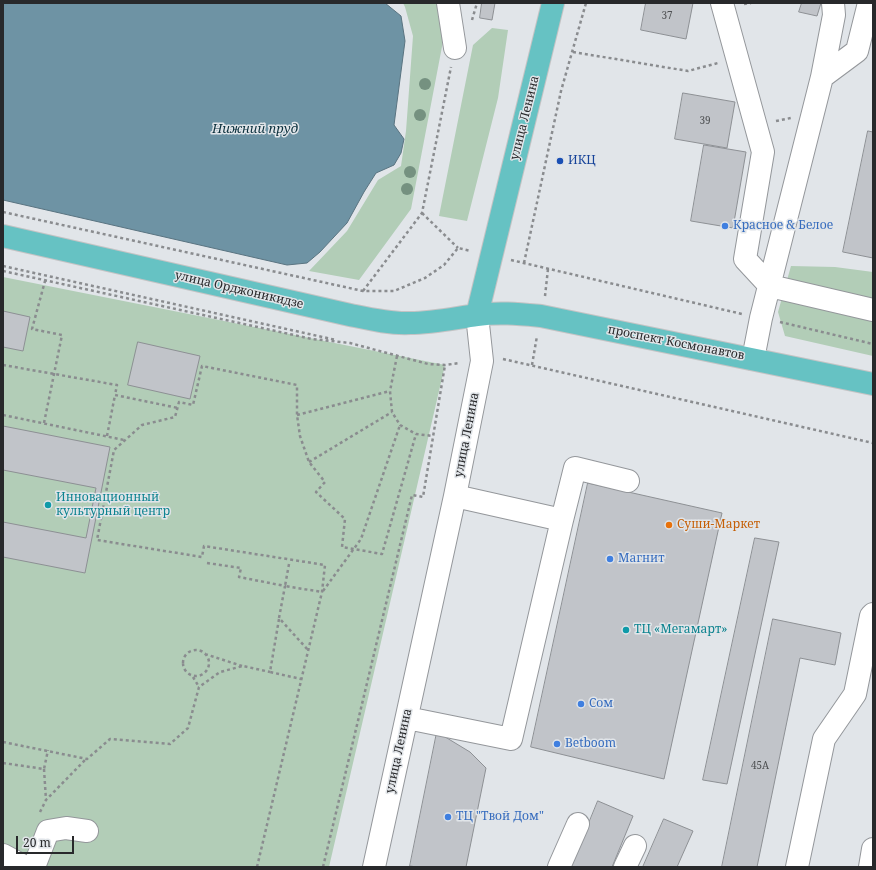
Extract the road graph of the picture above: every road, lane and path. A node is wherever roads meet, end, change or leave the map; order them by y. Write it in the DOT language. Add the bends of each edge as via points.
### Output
graph roads {
  1 [pos="448,3"];
  2 [pos="553,3"];
  3 [pos="586,3"];
  4 [pos="722,3"];
  5 [pos="833,3"];
  6 [pos="869,3"];
  7 [pos="455,48"];
  8 [pos="573,52"];
  9 [pos="738,59"];
  10 [pos="822,77"];
  11 [pos="3,212"];
  12 [pos="422,213"];
  13 [pos="3,236"];
  14 [pos="458,248"];
  15 [pos="492,255"];
  16 [pos="524,263"];
  17 [pos="3,266"];
  18 [pos="3,271"];
  19 [pos="45,281"];
  20 [pos="770,286"];
  21 [pos="363,291"];
  22 [pos="873,310"];
  23 [pos="477,315"];
  24 [pos="761,318"];
  25 [pos="350,343"];
  26 [pos="873,344"];
  27 [pos="397,356"];
  28 [pos="753,359"];
  29 [pos="482,361"];
  30 [pos="445,364"];
  31 [pos="3,365"];
  32 [pos="54,374"];
  33 [pos="873,384"];
  34 [pos="390,391"];
  35 [pos="115,396"];
  36 [pos="178,408"];
  37 [pos="392,412"];
  38 [pos="3,415"];
  39 [pos="297,415"];
  40 [pos="44,423"];
  41 [pos="400,425"];
  42 [pos="416,434"];
  43 [pos="108,436"];
  44 [pos="433,436"];
  45 [pos="125,440"];
  46 [pos="873,442"];
  47 [pos="309,462"];
  48 [pos="628,480"];
  49 [pos="455,496"];
  50 [pos="562,520"];
  51 [pos="354,549"];
  52 [pos="207,563"];
  53 [pos="289,564"];
  54 [pos="284,586"];
  55 [pos="322,592"];
  56 [pos="873,614"];
  57 [pos="279,618"];
  58 [pos="308,650"];
  59 [pos="205,654"];
  60 [pos="243,666"];
  61 [pos="270,672"];
  62 [pos="193,676"];
  63 [pos="301,679"];
  64 [pos="199,688"];
  65 [pos="407,718"];
  66 [pos="3,742"];
  67 [pos="48,750"];
  68 [pos="3,763"];
  69 [pos="44,769"];
  70 [pos="46,800"];
  71 [pos="578,824"];
  72 [pos="87,831"];
  73 [pos="635,846"];
  74 [pos="873,849"];
  75 [pos="3,855"];
  76 [pos="378,866"];
  77 [pos="25,867"];
  78 [pos="34,867"];
  79 [pos="257,867"];
  80 [pos="323,867"];
  81 [pos="559,867"];
  82 [pos="625,867"];
  83 [pos="797,867"];
  84 [pos="870,867"];
  1 -- 7 [label="street"];
  2 -- 15 [label="main road, улица Ленина"];
  3 -- 8 [label="path"];
  4 -- 9 [label="street"];
  5 -- 10 [label="street" via="834,15"];
  6 -- 10 [label="street" via="857,51"];
  7 -- 12 [label="path"];
  8 -- 9 [label="path" via="688,70"];
  8 -- 16 [label="path" via="561,91"];
  9 -- 20 [label="street" via="763,152 745,259"];
  10 -- 20 [label="street"];
  11 -- 21 [label="path"];
  12 -- 14 [label="path"];
  12 -- 21 [label="path"];
  13 -- 23 [label="main road, улица Орджоникидзе" via="379,321 443,321"];
  14 -- 15 [label="path"];
  14 -- 21 [label="path" via="444,265 425,278 394,291"];
  15 -- 16 [label="path"];
  15 -- 23 [label="main road, улица Ленина"];
  16 -- 24 [label="path"];
  17 -- 25 [label="path"];
  18 -- 19 [label="path"];
  19 -- 25 [label="path" via="312,339"];
  19 -- 32 [label="path" via="32,329 62,335"];
  20 -- 22 [label="street"];
  20 -- 24 [label="street"];
  23 -- 28 [label="main road, проспект Космонавтов" via="509,313 541,316"];
  23 -- 29 [label="street, улица Ленина"];
  24 -- 26 [label="path"];
  24 -- 28 [label="street"];
  25 -- 27 [label="path"];
  27 -- 30 [label="path" via="428,364"];
  27 -- 34 [label="path"];
  28 -- 33 [label="main road, проспект Космонавтов"];
  29 -- 30 [label="path"];
  29 -- 46 [label="path" via="503,359"];
  29 -- 49 [label="street, улица Ленина"];
  30 -- 44 [label="path"];
  31 -- 32 [label="path"];
  32 -- 35 [label="path" via="117,385"];
  32 -- 40 [label="path"];
  34 -- 37 [label="path"];
  34 -- 39 [label="path"];
  35 -- 36 [label="path"];
  35 -- 43 [label="path"];
  36 -- 39 [label="path" via="179,402 193,405 202,366 297,385"];
  36 -- 45 [label="path" via="175,417 142,425"];
  37 -- 41 [label="path"];
  37 -- 47 [label="path"];
  38 -- 40 [label="path"];
  39 -- 47 [label="path" via="300,436"];
  40 -- 43 [label="path"];
  41 -- 42 [label="path"];
  41 -- 51 [label="path" via="362,539"];
  42 -- 44 [label="path"];
  42 -- 51 [label="path" via="382,554"];
  43 -- 45 [label="path"];
  44 -- 80 [label="path" via="423,497 412,495"];
  45 -- 55 [label="path" via="114,450 96,540 202,557 204,546 325,565"];
  47 -- 51 [label="path" via="324,482 316,492 346,519 342,547"];
  48 -- 50 [label="street" via="575,468"];
  49 -- 50 [label="street"];
  49 -- 65 [label="street, улица Ленина"];
  50 -- 65 [label="street" via="511,739"];
  51 -- 55 [label="path"];
  52 -- 54 [label="path" via="242,568 239,577"];
  53 -- 54 [label="path"];
  54 -- 55 [label="path"];
  54 -- 57 [label="path"];
  55 -- 58 [label="path"];
  56 -- 83 [label="street" via="855,694 824,740"];
  57 -- 58 [label="path"];
  57 -- 61 [label="path"];
  58 -- 63 [label="path"];
  59 -- 60 [label="path"];
  59 -- 62 [label="path" via="208,661 207,669 201,675"];
  59 -- 62 [label="path" via="192,650 185,655 183,668"];
  60 -- 61 [label="path"];
  60 -- 64 [label="path" via="220,672"];
  61 -- 63 [label="path"];
  62 -- 64 [label="path"];
  63 -- 79 [label="path"];
  64 -- 67 [label="path" via="188,728 170,744 110,739 86,759"];
  65 -- 76 [label="street, улица Ленина"];
  66 -- 67 [label="path"];
  67 -- 69 [label="path"];
  68 -- 69 [label="path"];
  69 -- 70 [label="path"];
  71 -- 81 [label="street"];
  72 -- 78 [label="street" via="66,828 48,831"];
  73 -- 82 [label="street"];
  74 -- 84 [label="street"];
  75 -- 77 [label="street"];
}
